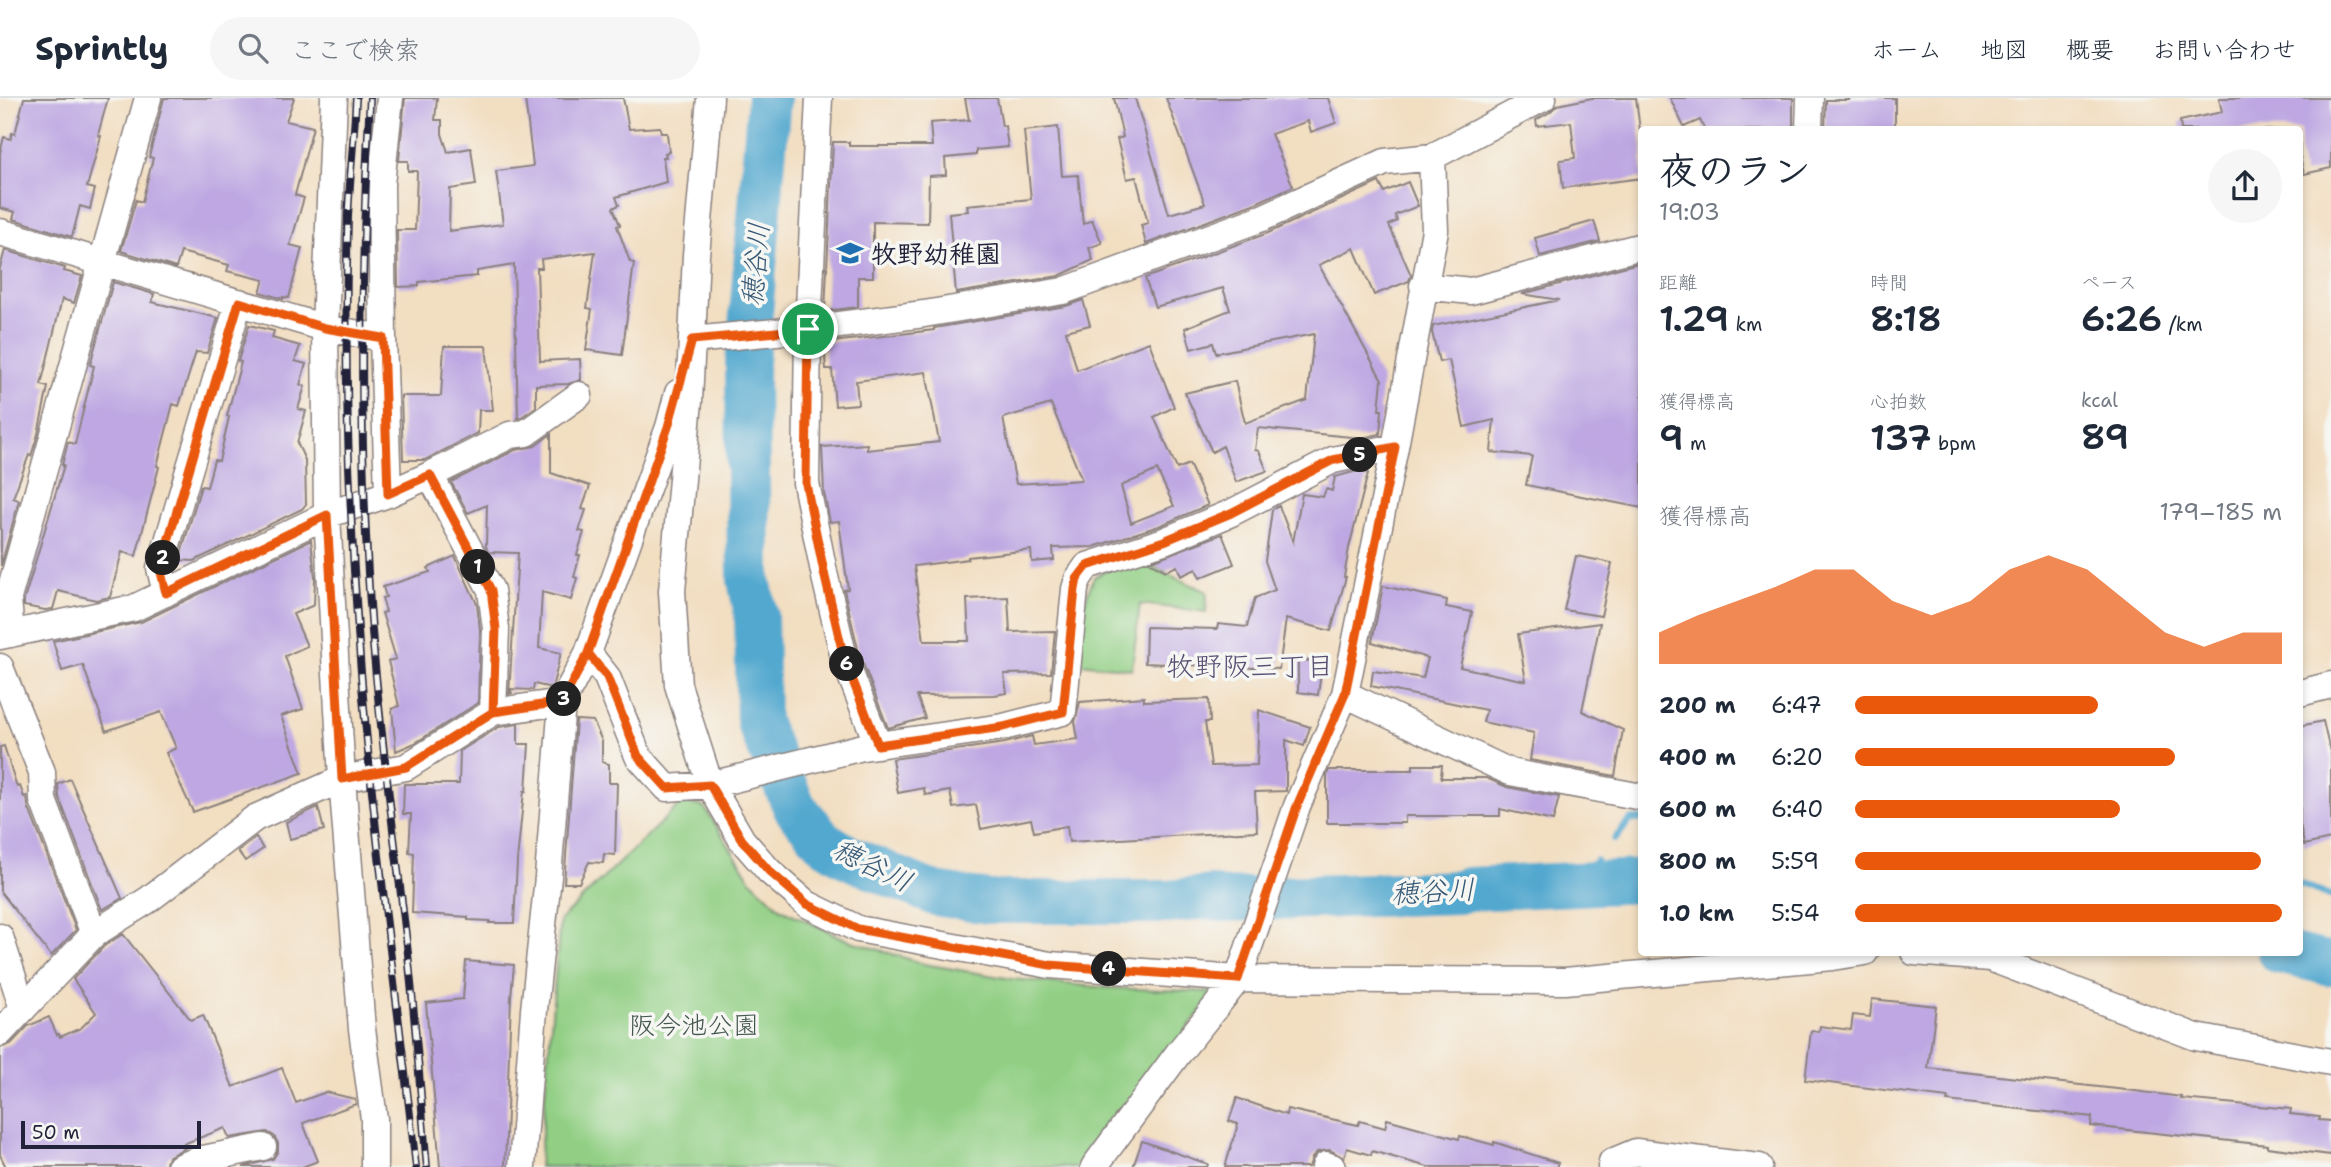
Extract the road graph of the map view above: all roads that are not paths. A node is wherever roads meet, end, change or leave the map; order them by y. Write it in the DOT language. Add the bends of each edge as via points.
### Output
graph roads {
  1 [pos="148,98"];
  2 [pos="334,98"];
  3 [pos="390,98"];
  4 [pos="710,98"];
  5 [pos="819,98"];
  6 [pos="1544,98"];
  7 [pos="1810,98"];
  8 [pos="1809,126"];
  9 [pos="1432,158"];
  10 [pos="0,232"];
  11 [pos="1638,247"];
  12 [pos="102,262"];
  13 [pos="1423,286"];
  14 [pos="239,302"];
  15 [pos="325,328"];
  16 [pos="806,329"];
  17 [pos="383,338"];
  18 [pos="698,339"];
  19 [pos="579,395"];
  20 [pos="1395,447"];
  21 [pos="430,475"];
  22 [pos="388,494"];
  23 [pos="327,515"];
  24 [pos="4,593"];
  25 [pos="166,593"];
  26 [pos="5,635"];
  27 [pos="588,653"];
  28 [pos="0,667"];
  29 [pos="2331,685"];
  30 [pos="2303,691"];
  31 [pos="1345,694"];
  32 [pos="562,702"];
  33 [pos="493,712"];
  34 [pos="871,746"];
  35 [pos="342,779"];
  36 [pos="710,785"];
  37 [pos="1638,796"];
  38 [pos="94,934"];
  39 [pos="0,937"];
  40 [pos="1839,956"];
  41 [pos="1965,956"];
  42 [pos="1238,979"];
  43 [pos="23,1009"];
  44 [pos="0,1033"];
  45 [pos="2331,1062"];
  46 [pos="263,1147"];
  47 [pos="180,1167"];
  48 [pos="374,1167"];
  49 [pos="522,1167"];
  50 [pos="1094,1167"];
  51 [pos="1325,1167"];
  52 [pos="1332,1167"];
  53 [pos="1611,1167"];
  54 [pos="1759,1167"];
  1 -- 12 [label="street"];
  2 -- 15 [label="street"];
  3 -- 17 [label="street" via="381,185"];
  4 -- 18 [label="street"];
  5 -- 16 [label="street"];
  6 -- 9 [label="street"];
  7 -- 8 [label="street"];
  9 -- 13 [label="street" via="1436,230"];
  9 -- 16 [label="street" via="1385,162 1262,218 1063,291"];
  10 -- 12 [label="street"];
  11 -- 13 [label="street" via="1471,290"];
  12 -- 14 [label="street"];
  12 -- 24 [label="street"];
  13 -- 20 [label="street"];
  14 -- 15 [label="street"];
  14 -- 25 [label="street" via="160,568"];
  15 -- 17 [label="street"];
  15 -- 23 [label="street"];
  16 -- 18 [label="street"];
  16 -- 34 [label="street" via="806,484 844,658"];
  17 -- 22 [label="street"];
  18 -- 27 [label="street"];
  18 -- 36 [label="street" via="672,591 678,685"];
  19 -- 21 [label="street" via="526,433 510,435"];
  20 -- 31 [label="street"];
  20 -- 34 [label="street" via="1333,460 1231,513 1087,566 1075,589 1063,712 1003,727"];
  21 -- 22 [label="street"];
  21 -- 33 [label="street" via="491,590 496,629"];
  22 -- 23 [label="street"];
  23 -- 25 [label="street"];
  23 -- 35 [label="street"];
  24 -- 26 [label="street"];
  25 -- 26 [label="street" via="134,608"];
  27 -- 32 [label="street"];
  27 -- 36 [label="street" via="607,677 638,756 667,788"];
  28 -- 38 [label="street" via="42,772 43,800"];
  29 -- 30 [label="street"];
  31 -- 37 [label="street" via="1510,772"];
  31 -- 42 [label="street" via="1297,806"];
  32 -- 33 [label="street"];
  32 -- 49 [label="street"];
  33 -- 35 [label="street" via="406,767"];
  34 -- 36 [label="street"];
  35 -- 38 [label="street" via="255,818 148,900"];
  35 -- 48 [label="street" via="374,1119"];
  36 -- 42 [label="street" via="742,840 769,871 807,904 858,929 1050,965"];
  38 -- 43 [label="street"];
  39 -- 43 [label="street"];
  40 -- 42 [label="street" via="1565,981"];
  41 -- 45 [label="street" via="1990,958 2196,1037"];
  42 -- 50 [label="street"];
  43 -- 44 [label="street"];
  46 -- 47 [label="street"];
  51 -- 52 [label="street"];
  53 -- 54 [label="street" via="1612,1162 1636,1152"];
}
